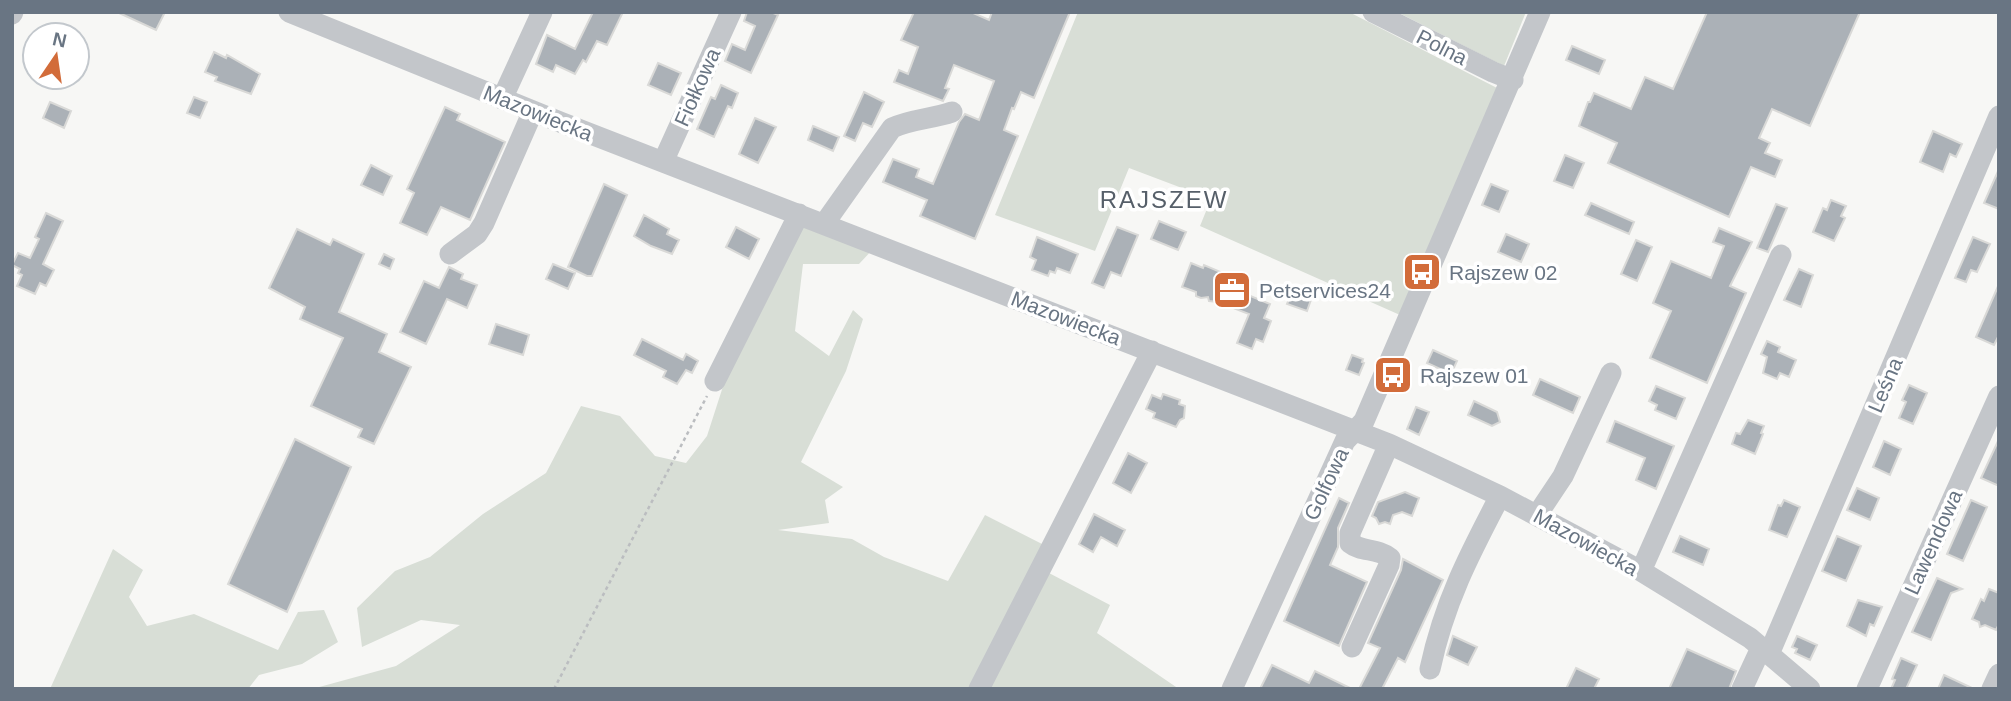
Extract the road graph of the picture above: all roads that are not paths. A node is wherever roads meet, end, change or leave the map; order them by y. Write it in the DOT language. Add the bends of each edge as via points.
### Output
graph roads {
  1 [pos="289,12"];
  2 [pos="542,12"];
  3 [pos="731,12"];
  4 [pos="1373,12"];
  5 [pos="1540,12"];
  6 [pos="1513,80"];
  7 [pos="502,99"];
  8 [pos="533,111"];
  9 [pos="952,112"];
  10 [pos="1999,116"];
  11 [pos="663,162"];
  12 [pos="799,214"];
  13 [pos="824,224"];
  14 [pos="450,254"];
  15 [pos="1782,255"];
  16 [pos="1152,351"];
  17 [pos="1611,373"];
  18 [pos="715,380"];
  19 [pos="1999,396"];
  20 [pos="1353,430"];
  21 [pos="1389,444"];
  22 [pos="1500,496"];
  23 [pos="1537,515"];
  24 [pos="1641,571"];
  25 [pos="1352,647"];
  26 [pos="1765,651"];
  27 [pos="1430,669"];
  28 [pos="1999,674"];
  29 [pos="979,689"];
  30 [pos="1232,689"];
  31 [pos="1742,689"];
  32 [pos="1810,689"];
  33 [pos="1867,689"];
  34 [pos="1992,689"];
  1 -- 7 [label="street, Mazowiecka"];
  2 -- 7 [label="street"];
  3 -- 11 [label="street, Fiołkowa"];
  4 -- 6 [label="street, Polna"];
  5 -- 6 [label="street, Golfowa"];
  6 -- 20 [label="street, Golfowa" via="1364,421"];
  7 -- 8 [label="street, Mazowiecka"];
  8 -- 11 [label="street, Mazowiecka"];
  8 -- 14 [label="street" via="484,223"];
  9 -- 13 [label="street" via="892,128"];
  10 -- 26 [label="street, Leśna"];
  11 -- 12 [label="street, Mazowiecka"];
  12 -- 13 [label="street, Mazowiecka"];
  12 -- 18 [label="street"];
  13 -- 16 [label="street, Mazowiecka"];
  15 -- 24 [label="street"];
  16 -- 20 [label="street, Mazowiecka"];
  16 -- 29 [label="street"];
  17 -- 23 [label="street" via="1563,476"];
  19 -- 33 [label="street, Lawendowa"];
  20 -- 21 [label="street, Mazowiecka"];
  20 -- 30 [label="street, Golfowa"];
  21 -- 22 [label="street, Mazowiecka"];
  21 -- 25 [label="street" via="1350,533 1355,548 1390,558"];
  22 -- 23 [label="street, Mazowiecka"];
  22 -- 27 [label="street" via="1460,574 1438,630"];
  23 -- 24 [label="street, Mazowiecka"];
  24 -- 26 [label="street, Mazowiecka"];
  26 -- 31 [label="street, Leśna"];
  26 -- 32 [label="street, Mazowiecka"];
  28 -- 34 [label="street"];
}
